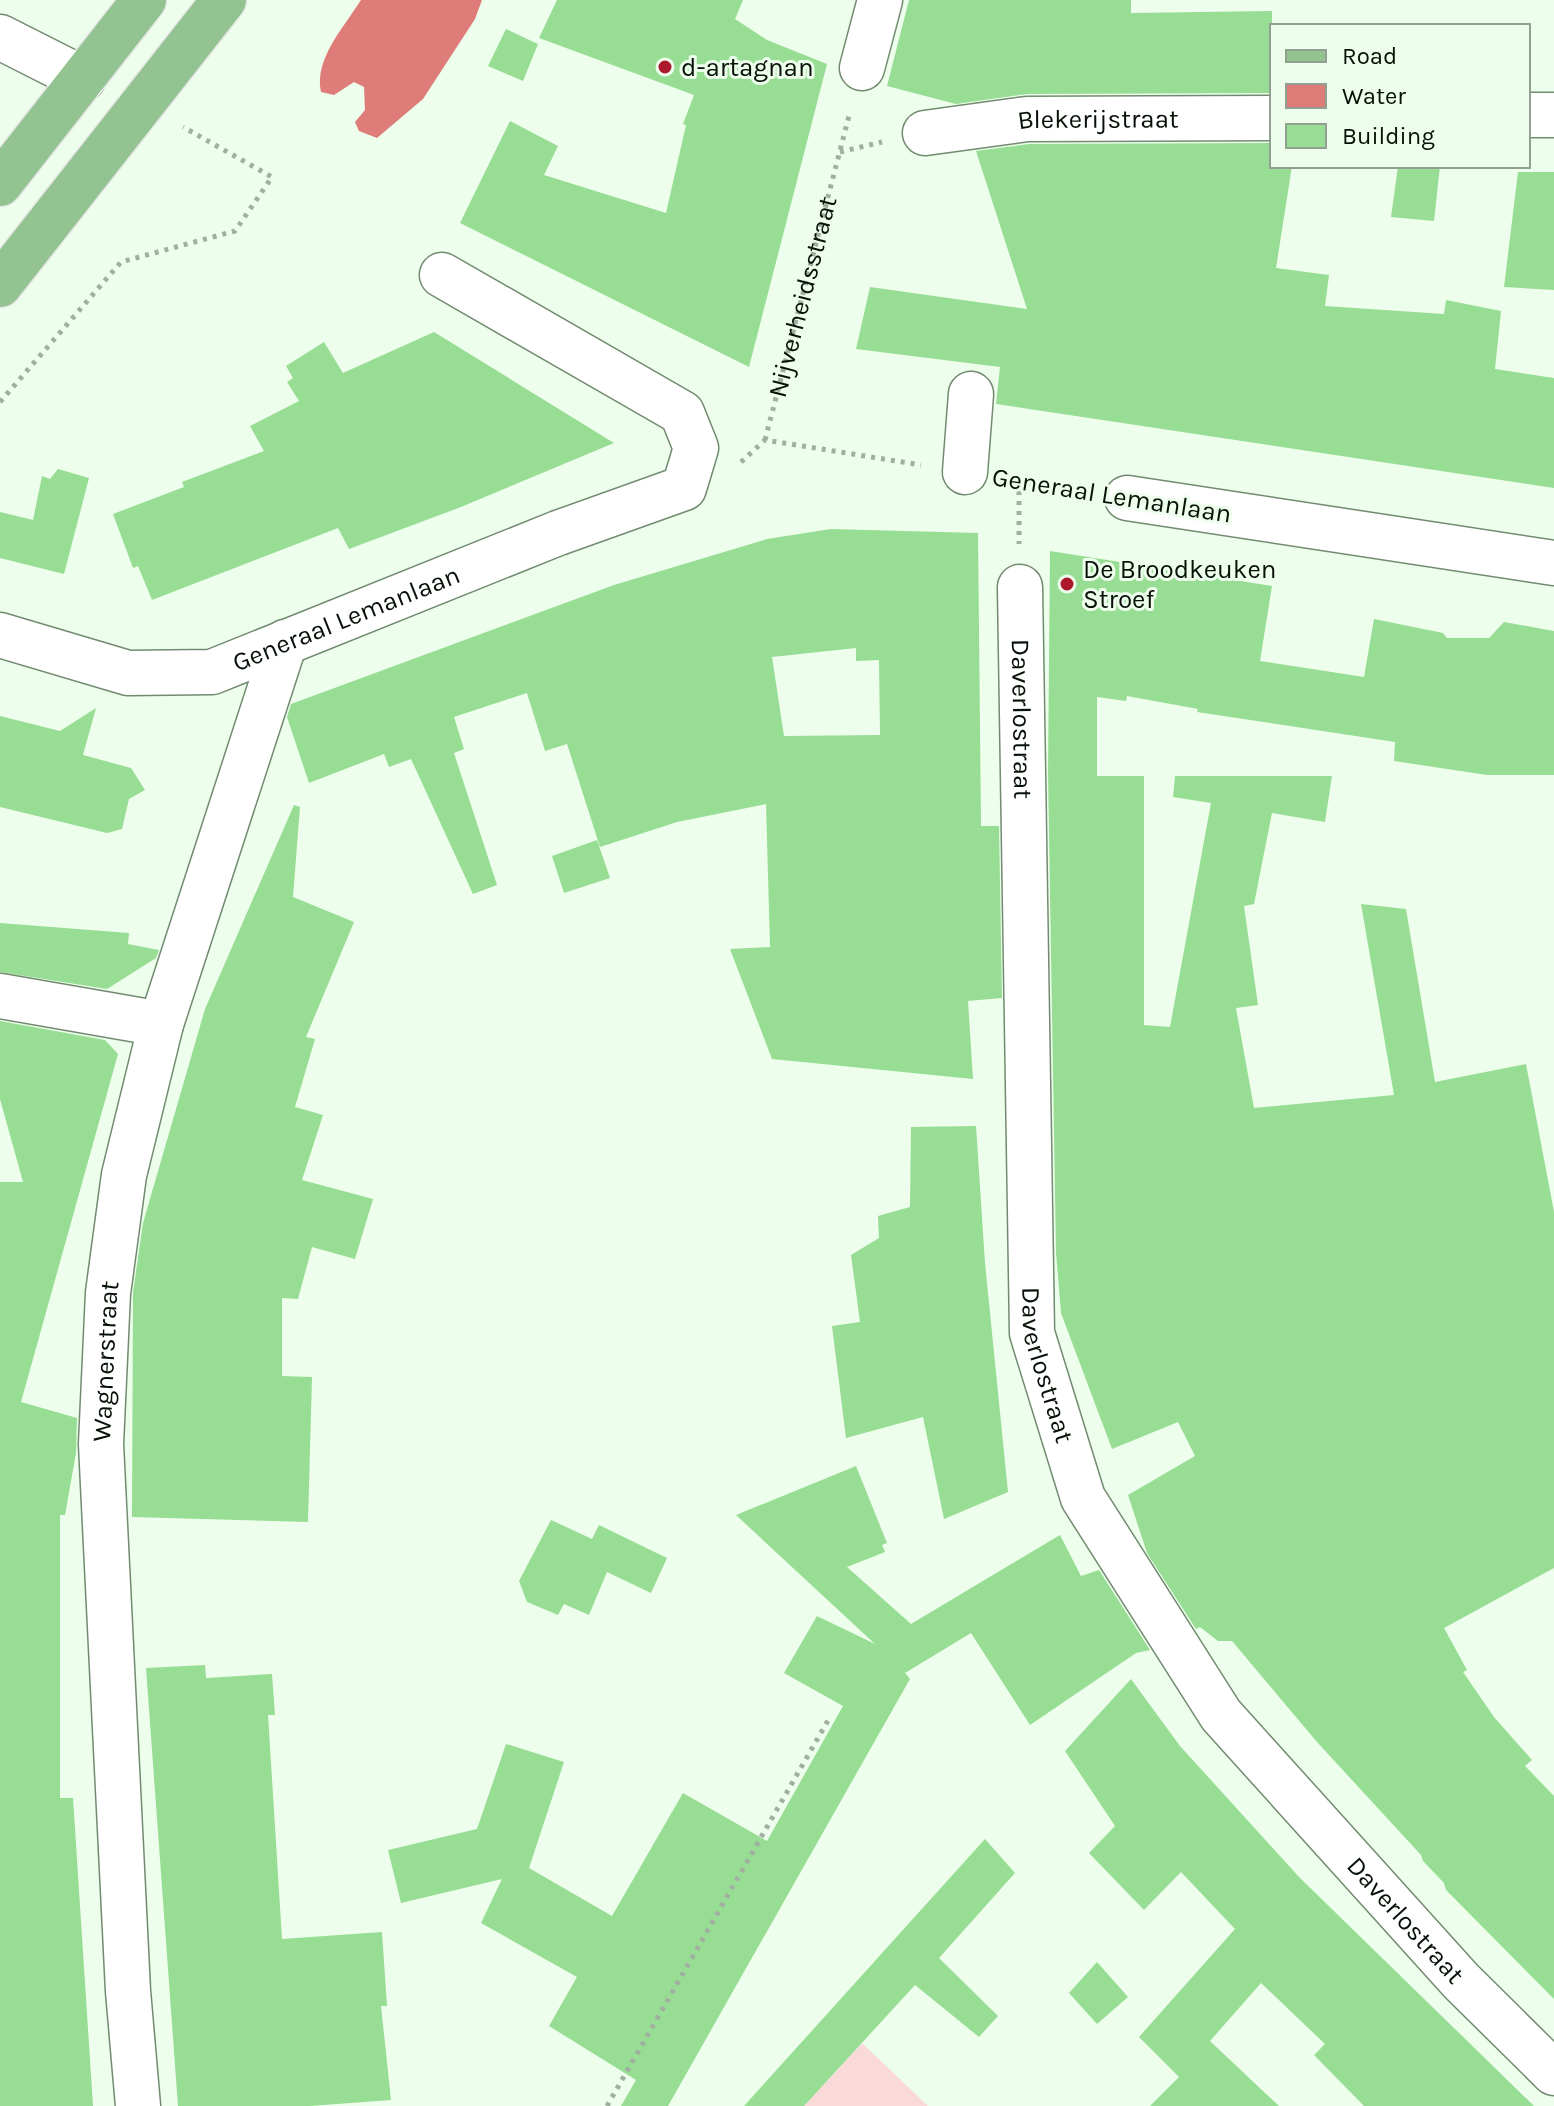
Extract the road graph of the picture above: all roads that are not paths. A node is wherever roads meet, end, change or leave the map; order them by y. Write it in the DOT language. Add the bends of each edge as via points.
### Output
graph roads {
  1 [pos="144,0"];
  2 [pos="224,0"];
  3 [pos="880,0"];
  4 [pos="2,38"];
  5 [pos="862,68"];
  6 [pos="83,79"];
  7 [pos="143,106"];
  8 [pos="1530,115"];
  9 [pos="1554,115"];
  10 [pos="1270,118"];
  11 [pos="925,133"];
  12 [pos="0,184"];
  13 [pos="442,275"];
  14 [pos="0,285"];
  15 [pos="971,394"];
  16 [pos="965,472"];
  17 [pos="1127,498"];
  18 [pos="1554,563"];
  19 [pos="1020,587"];
  20 [pos="0,635"];
  21 [pos="285,642"];
  22 [pos="0,996"];
  23 [pos="161,1024"];
  24 [pos="1554,2073"];
  25 [pos="138,2106"];
  1 -- 6 [label="main road"];
  2 -- 7 [label="main road"];
  3 -- 5 [label="street"];
  4 -- 6 [label="street"];
  6 -- 7 [label="main road"];
  6 -- 12 [label="main road"];
  7 -- 14 [label="main road"];
  8 -- 9 [label="street"];
  10 -- 11 [label="street, Blekerijstraat" via="1027,119"];
  13 -- 21 [label="street, Generaal Lemanlaan" via="682,413 696,448 684,488"];
  15 -- 16 [label="street"];
  17 -- 18 [label="street, Generaal Lemanlaan"];
  19 -- 24 [label="street, Daverlostraat" via="1032,1333 1083,1498 1221,1715 1461,1981"];
  20 -- 21 [label="street, Generaal Lemanlaan" via="128,673 212,672"];
  21 -- 23 [label="street, Wagnerstraat"];
  22 -- 23 [label="street"];
  23 -- 25 [label="street, Wagnerstraat" via="122,1190 108,1293 101,1444"];
}
